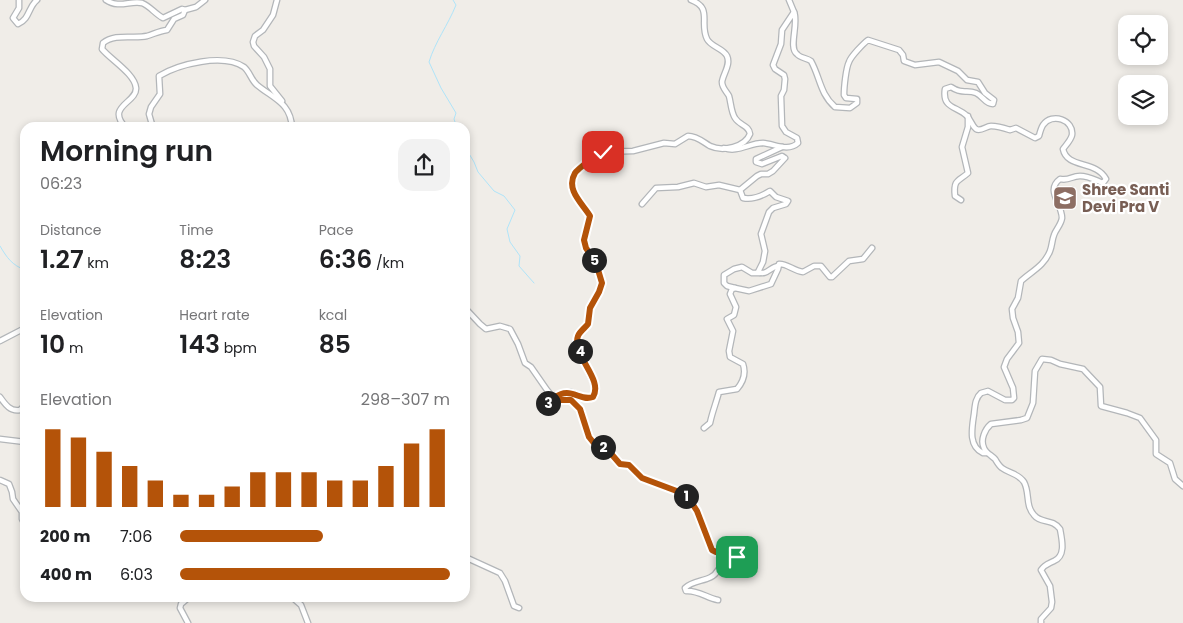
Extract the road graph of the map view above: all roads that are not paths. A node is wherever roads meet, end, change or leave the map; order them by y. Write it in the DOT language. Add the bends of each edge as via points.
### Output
graph roads {
  1 [pos="19,0"];
  2 [pos="37,0"];
  3 [pos="106,0"];
  4 [pos="205,0"];
  5 [pos="278,0"];
  6 [pos="691,0"];
  7 [pos="788,0"];
  8 [pos="185,10"];
  9 [pos="794,12"];
  10 [pos="284,104"];
  11 [pos="968,116"];
  12 [pos="122,122"];
  13 [pos="151,122"];
  14 [pos="292,122"];
  15 [pos="784,147"];
  16 [pos="724,148"];
  17 [pos="740,190"];
  18 [pos="961,200"];
  19 [pos="642,204"];
  20 [pos="872,248"];
  21 [pos="778,266"];
  22 [pos="760,273"];
  23 [pos="736,288"];
  24 [pos="470,313"];
  25 [pos="20,331"];
  26 [pos="0,341"];
  27 [pos="557,396"];
  28 [pos="0,397"];
  29 [pos="20,410"];
  30 [pos="704,428"];
  31 [pos="0,439"];
  32 [pos="20,441"];
  33 [pos="987,452"];
  34 [pos="0,480"];
  35 [pos="1183,486"];
  36 [pos="20,509"];
  37 [pos="470,560"];
  38 [pos="718,600"];
  39 [pos="184,602"];
  40 [pos="297,602"];
  41 [pos="519,608"];
  42 [pos="188,623"];
  43 [pos="308,623"];
  44 [pos="1041,623"];
  1 -- 2 [label="street" via="19,8 13,18 18,24 26,19"];
  3 -- 8 [label="street" via="119,4 140,2 163,18"];
  4 -- 8 [label="street"];
  5 -- 10 [label="street" via="273,15 263,30 254,36 253,42 270,69 270,86"];
  6 -- 16 [label="street" via="703,8 709,42 727,56 723,87 735,118 750,130 749,137 742,144"];
  7 -- 9 [label="street"];
  8 -- 12 [label="street" via="183,16 174,19 167,30 145,36 112,38 103,43 105,53 136,87 120,112"];
  9 -- 11 [label="street" via="794,51 811,61 821,88 835,107 850,108 857,103 857,99 846,98 844,94 848,66 868,40 899,50 904,61 910,64 939,62 968,80 978,82 994,100 993,104 988,104 976,93 959,92 951,87 945,89 948,104"];
  9 -- 15 [label="street" via="782,30 773,64 785,79 781,96 782,126 798,141 795,146"];
  10 -- 13 [label="street" via="256,84 242,66 231,62 198,61 159,76 160,94 151,107"];
  10 -- 14 [label="street"];
  11 -- 18 [label="street" via="962,147 968,173 958,179 954,188 955,196"];
  11 -- 33 [label="street" via="979,130 990,126 1016,128 1034,138 1039,136 1048,120 1061,119 1072,133 1063,149 1068,159 1095,169 1106,180 1100,182 1078,176 1060,179 1055,186 1054,196 1062,216 1060,224 1046,258 1036,271 1021,281 1012,309 1019,343 1004,367 1014,398 1005,400 988,391 981,392 976,398 971,434 977,449"];
  15 -- 16 [label="street" via="764,143 732,150"];
  15 -- 17 [label="street" via="756,158 756,162 762,164 782,156 785,158 773,171 757,176"];
  16 -- 27 [label="street" via="712,147 688,136 675,144 664,143 633,151 598,152 575,174 572,188 590,216 585,244 602,279 590,308 588,324 577,340 596,390 589,399 571,392"];
  17 -- 19 [label="street" via="688,183 656,188"];
  17 -- 22 [label="street" via="746,199 770,191 776,197 788,200 769,212 761,234 765,251"];
  20 -- 21 [label="street" via="863,259 849,261 830,277 821,266 803,272 782,263"];
  21 -- 22 [label="street"];
  21 -- 23 [label="street" via="771,284 749,292"];
  22 -- 23 [label="street" via="752,273 742,267 724,275 724,283"];
  23 -- 30 [label="street" via="732,288 730,294 735,313 727,319 733,332 729,351 730,357 743,364 744,376 737,389 719,392 710,424"];
  24 -- 27 [label="street" via="486,329 500,326 510,329 524,363 531,367 552,396"];
  25 -- 26 [label="street"];
  27 -- 38 [label="street" via="547,404 545,412 560,400 571,400 580,409 593,442 607,449 620,464 629,465 642,478 686,496 694,505 712,550 730,551 726,560 740,556 739,560 726,569 718,570 709,579 685,588"];
  28 -- 29 [label="street" via="7,407"];
  31 -- 32 [label="street"];
  33 -- 35 [label="street" via="982,442 988,427 994,422 1027,418 1033,403 1035,371 1044,358 1065,366 1081,367 1100,387 1101,406 1140,418 1156,440 1156,454 1170,463 1175,478"];
  33 -- 44 [label="street" via="1002,468 1022,480 1035,517 1050,521 1060,529 1062,553 1041,570 1050,586 1052,602"];
  34 -- 36 [label="street" via="9,484"];
  37 -- 41 [label="street" via="500,573 514,606"];
  39 -- 42 [label="street" via="180,608"];
  40 -- 43 [label="street"];
}
